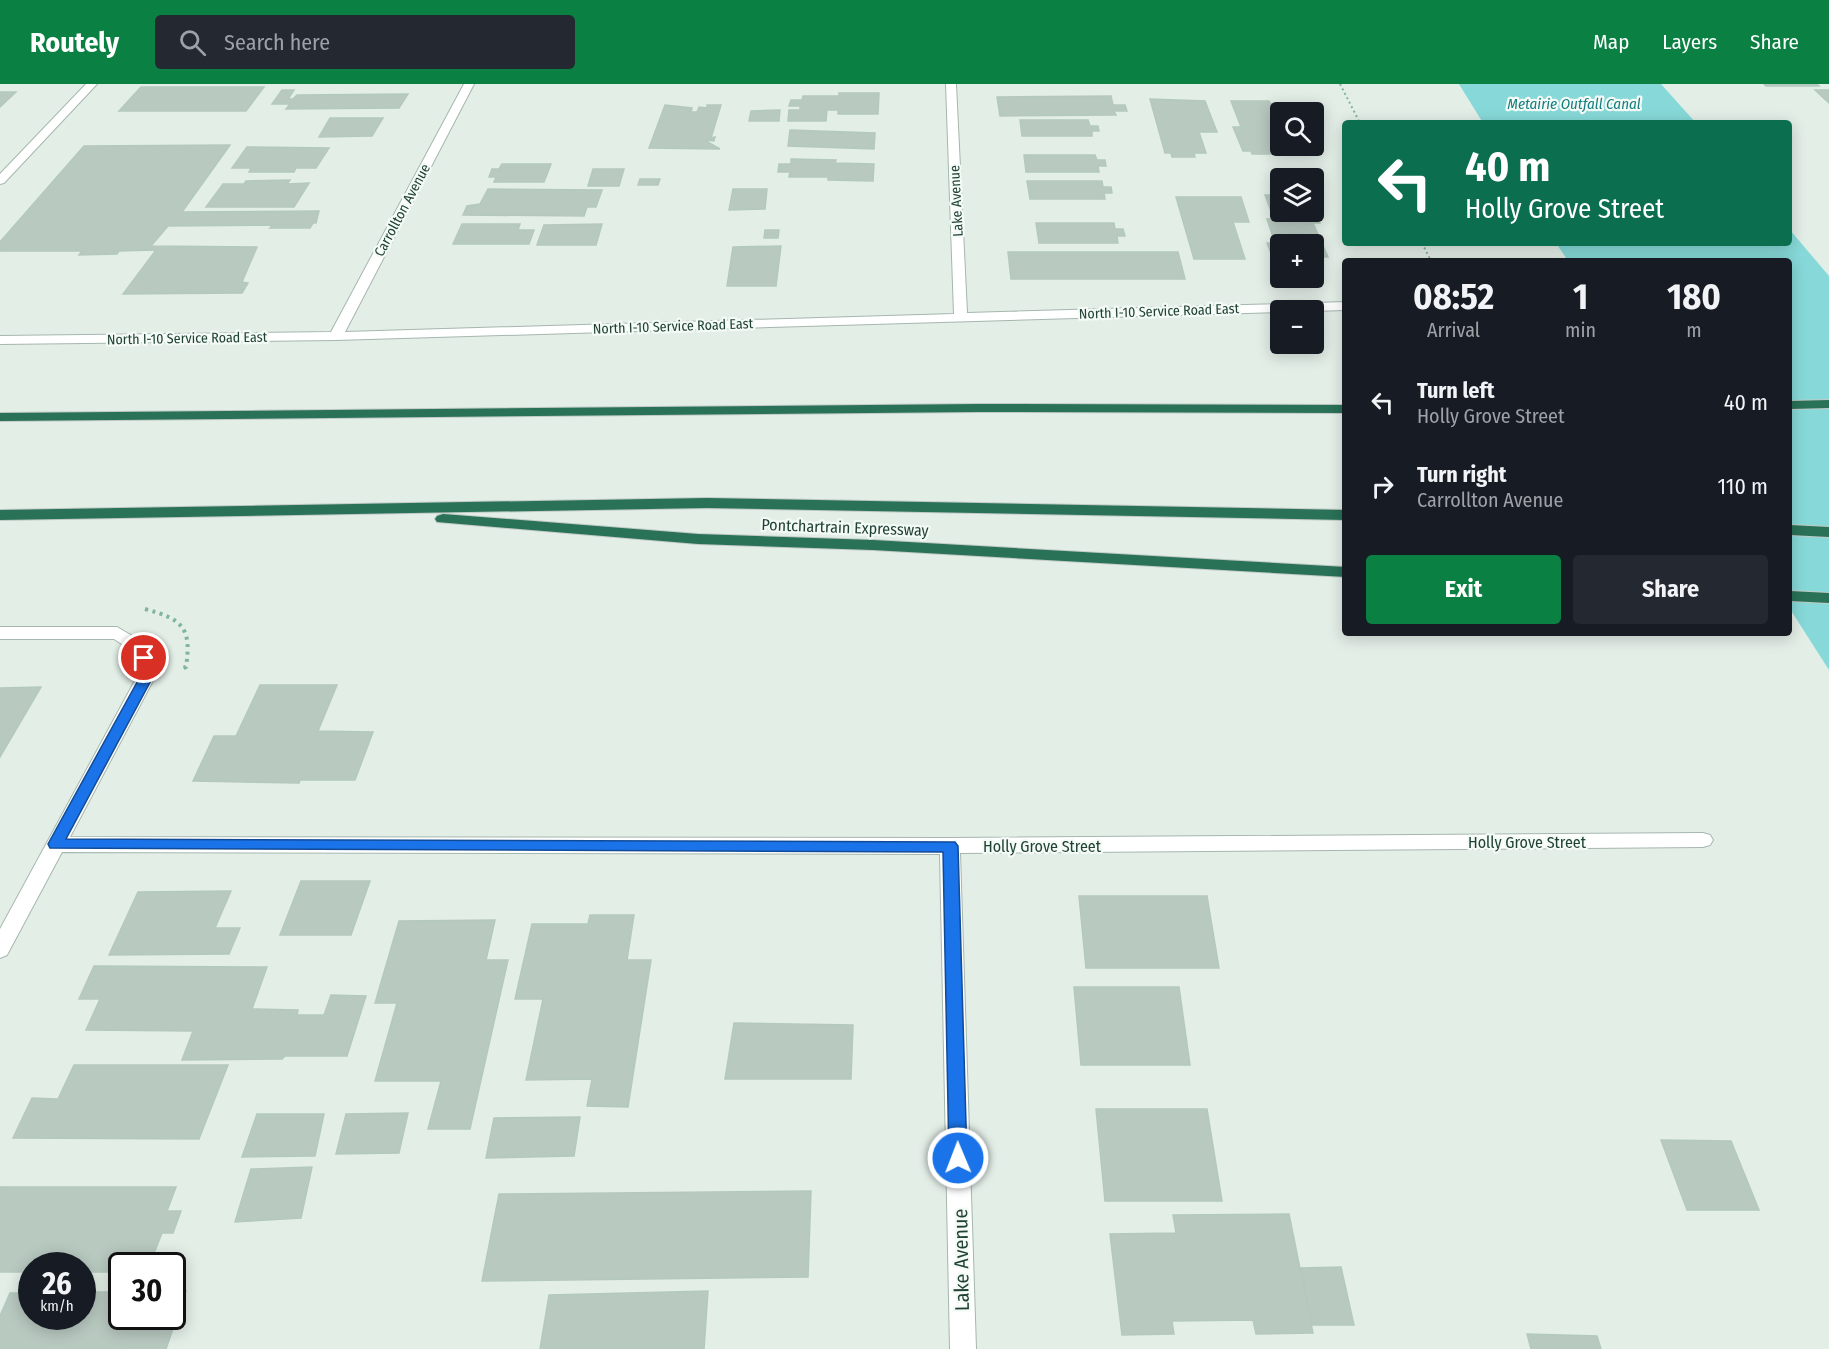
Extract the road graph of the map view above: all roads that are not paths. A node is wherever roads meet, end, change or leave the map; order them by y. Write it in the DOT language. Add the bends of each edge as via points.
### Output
graph roads {
  1 [pos="92,84"];
  2 [pos="469,84"];
  3 [pos="951,84"];
  4 [pos="0,181"];
  5 [pos="1342,306"];
  6 [pos="961,317"];
  7 [pos="336,336"];
  8 [pos="0,340"];
  9 [pos="1829,404"];
  10 [pos="1792,405"];
  11 [pos="1342,409"];
  12 [pos="0,417"];
  13 [pos="343,511"];
  14 [pos="0,515"];
  15 [pos="1342,515"];
  16 [pos="1792,530"];
  17 [pos="1829,532"];
  18 [pos="1342,572"];
  19 [pos="1792,596"];
  20 [pos="1829,598"];
  21 [pos="0,633"];
  22 [pos="1703,840"];
  23 [pos="56,844"];
  24 [pos="950,846"];
  25 [pos="0,949"];
  26 [pos="963,1349"];
  1 -- 4 [label="street"];
  2 -- 7 [label="street, Carrollton Avenue"];
  3 -- 6 [label="street, Lake Avenue"];
  5 -- 6 [label="street, North I-10 Service Road East"];
  6 -- 7 [label="street, North I-10 Service Road East"];
  7 -- 8 [label="street, North I-10 Service Road East"];
  9 -- 10 [label="highway"];
  11 -- 12 [label="highway" via="978,408"];
  13 -- 14 [label="highway"];
  13 -- 15 [label="highway" via="707,503"];
  13 -- 18 [label="highway, Pontchartrain Expressway" via="698,539"];
  16 -- 17 [label="highway"];
  19 -- 20 [label="highway"];
  21 -- 23 [label="street" via="117,633 142,649 147,675"];
  22 -- 24 [label="street, Holly Grove Street"];
  23 -- 24 [label="street, Holly Grove Street"];
  23 -- 25 [label="street"];
  24 -- 26 [label="street, Lake Avenue"];
}
